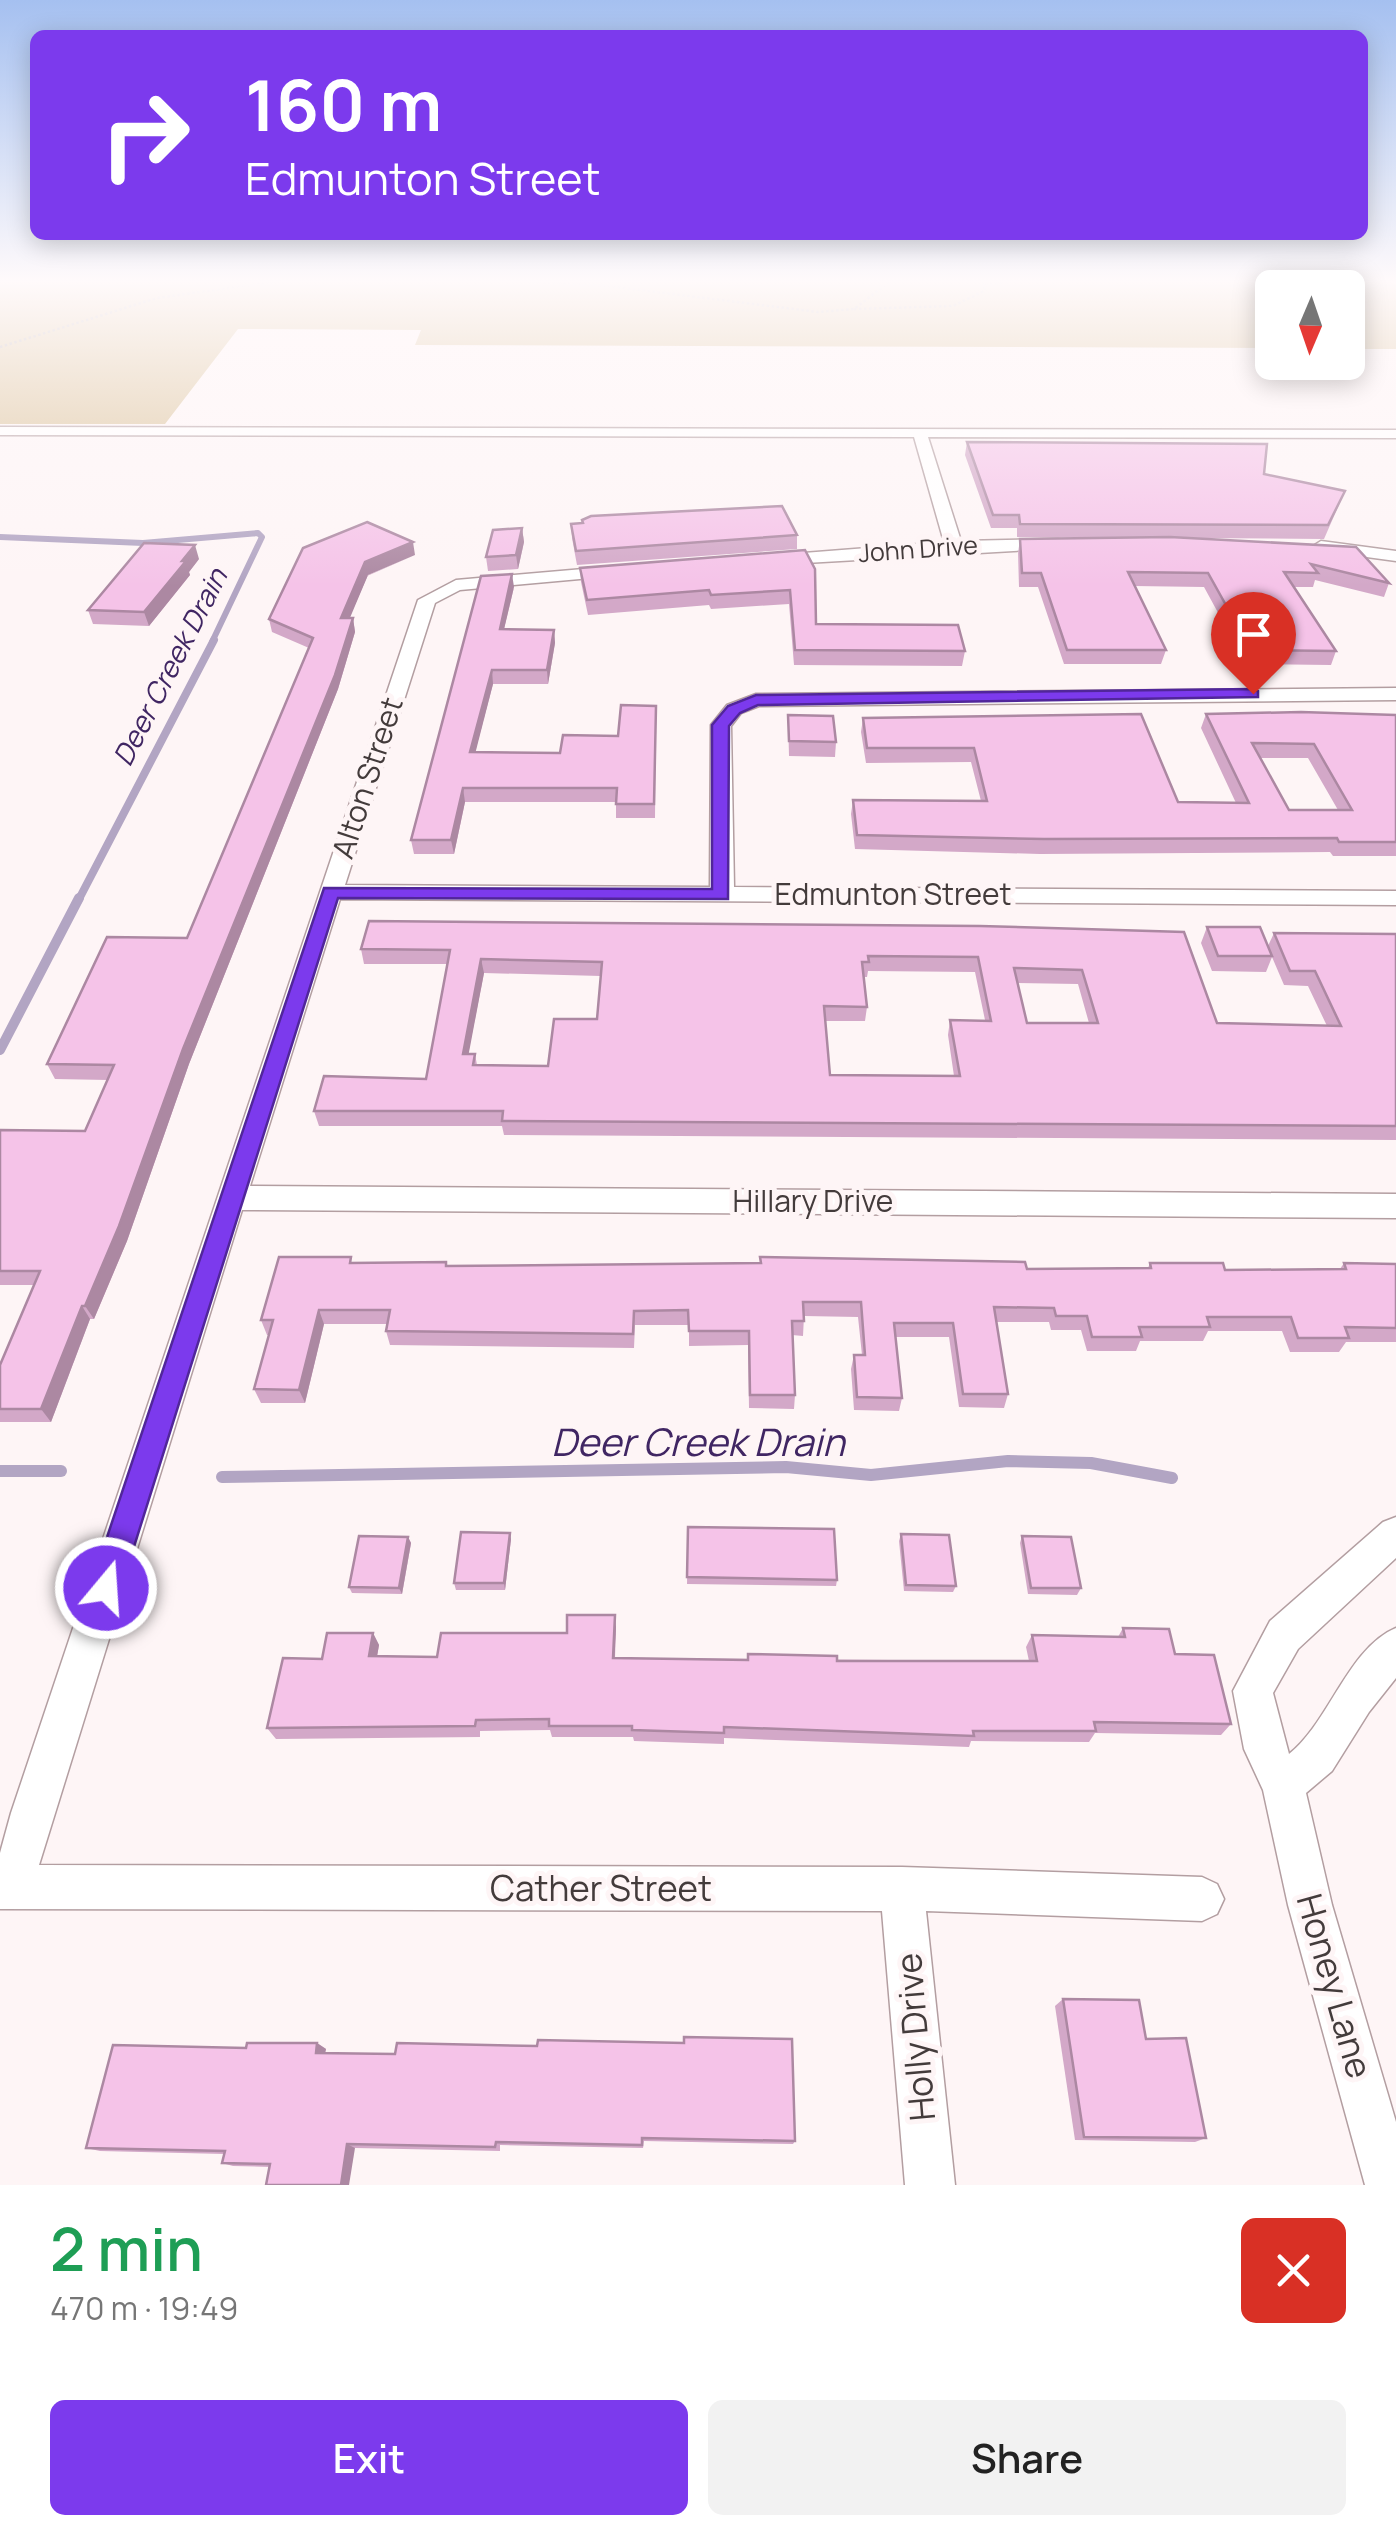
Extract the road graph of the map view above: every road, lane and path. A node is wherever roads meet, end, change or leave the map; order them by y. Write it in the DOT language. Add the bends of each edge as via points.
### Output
graph roads {
  1 [pos="0,431"];
  2 [pos="920,434"];
  3 [pos="1396,434"];
  4 [pos="1068,544"];
  5 [pos="1299,545"];
  6 [pos="954,547"];
  7 [pos="1396,556"];
  8 [pos="744,562"];
  9 [pos="630,570"];
  10 [pos="1396,694"];
  11 [pos="330,892"];
  12 [pos="722,895"];
  13 [pos="1396,898"];
  14 [pos="230,1198"];
  15 [pos="1396,1206"];
  16 [pos="1396,1534"];
  17 [pos="1396,1647"];
  18 [pos="1283,1785"];
  19 [pos="6,1887"];
  20 [pos="902,1890"];
  21 [pos="1202,1899"];
  22 [pos="930,2185"];
  23 [pos="1390,2185"];
  1 -- 2 [label="street"];
  2 -- 3 [label="street"];
  2 -- 6 [label="street"];
  4 -- 6 [label="street, John Drive"];
  5 -- 7 [label="street"];
  6 -- 8 [label="street, John Drive"];
  9 -- 11 [label="street, Alton Street" via="477,581 428,600"];
  10 -- 12 [label="street" via="756,700 734,709 721,725"];
  11 -- 12 [label="street, Edmunton Street"];
  11 -- 14 [label="street, Alton Street"];
  12 -- 13 [label="street, Edmunton Street"];
  14 -- 15 [label="street, Hillary Drive"];
  14 -- 19 [label="street, Alton Street"];
  16 -- 18 [label="street, Honey Lane" via="1284,1635 1263,1668 1253,1691 1256,1716"];
  17 -- 18 [label="street" via="1318,1757"];
  18 -- 23 [label="street, Honey Lane"];
  19 -- 20 [label="street, Cather Street"];
  20 -- 21 [label="street, Cather Street"];
  20 -- 22 [label="street, Holly Drive"];
}
